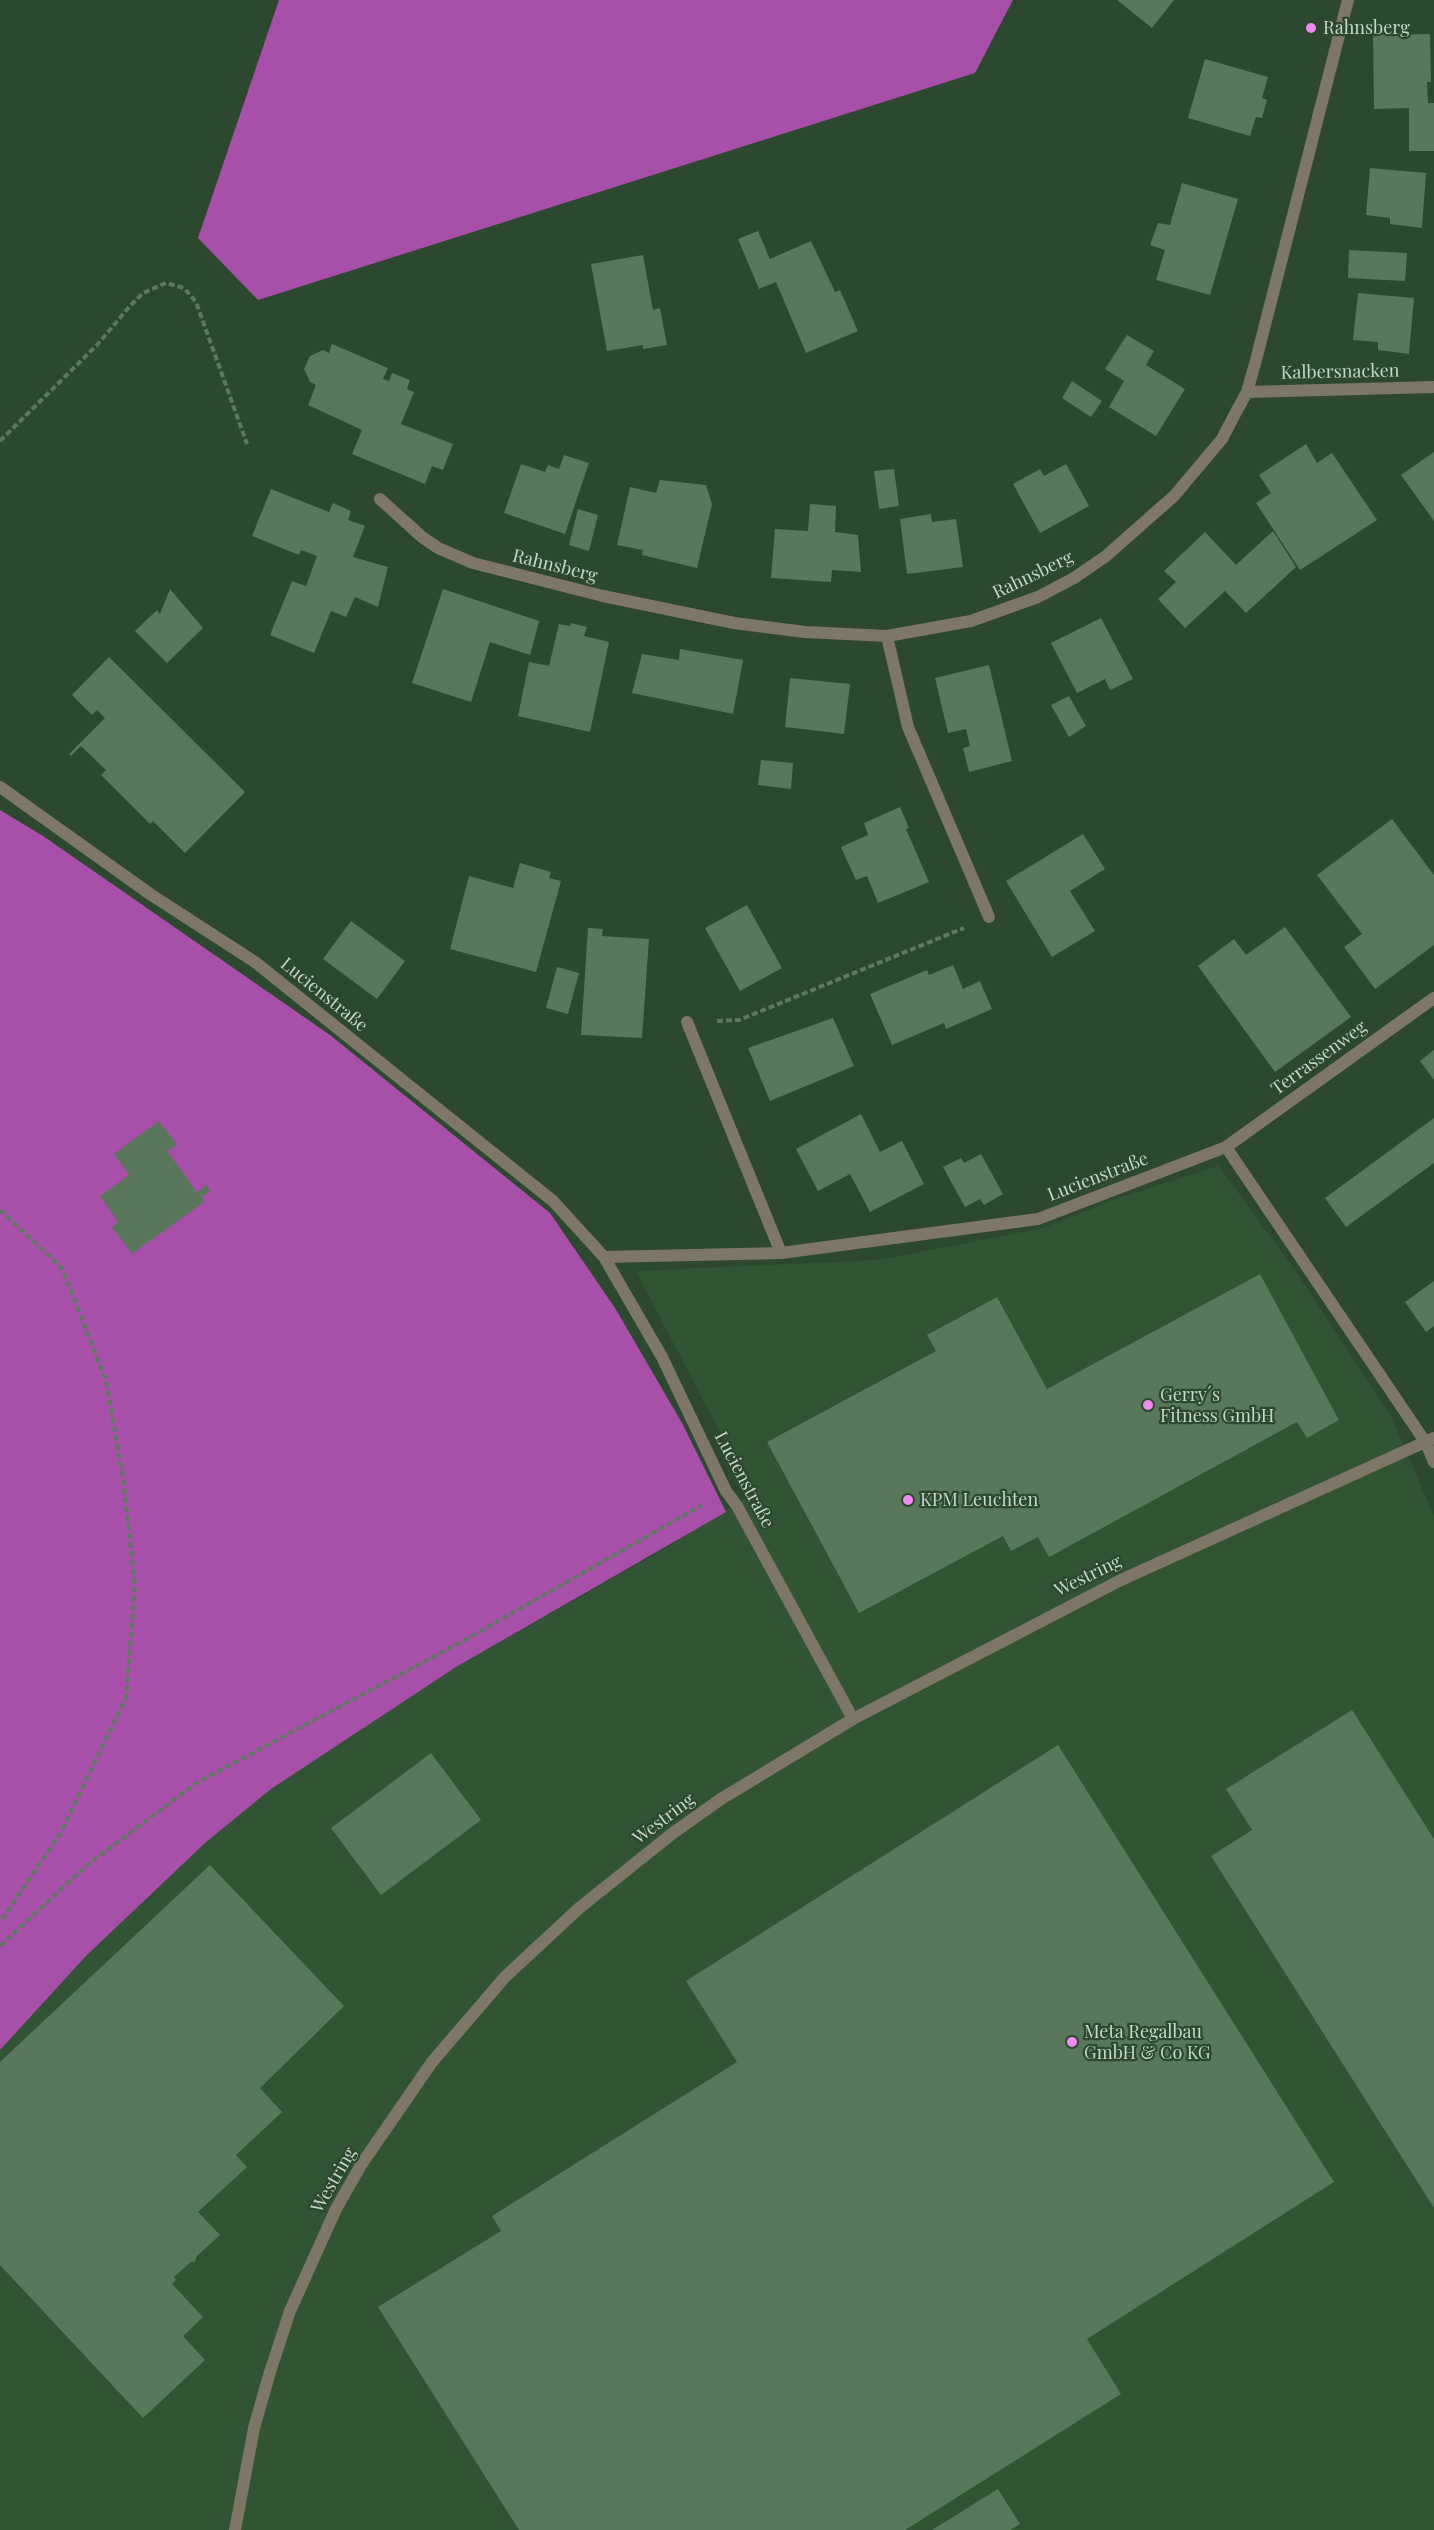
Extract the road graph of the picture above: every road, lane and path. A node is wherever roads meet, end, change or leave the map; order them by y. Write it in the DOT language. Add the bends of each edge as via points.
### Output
graph roads {
  1 [pos="1348,0"];
  2 [pos="1434,387"];
  3 [pos="1247,392"];
  4 [pos="0,441"];
  5 [pos="247,444"];
  6 [pos="380,500"];
  7 [pos="887,636"];
  8 [pos="0,787"];
  9 [pos="990,917"];
  10 [pos="1434,998"];
  11 [pos="708,1021"];
  12 [pos="687,1022"];
  13 [pos="1226,1147"];
  14 [pos="0,1210"];
  15 [pos="781,1253"];
  16 [pos="604,1257"];
  17 [pos="1430,1441"];
  18 [pos="1434,1462"];
  19 [pos="726,1491"];
  20 [pos="853,1719"];
  21 [pos="0,1922"];
  22 [pos="0,1946"];
  23 [pos="235,2530"];
  1 -- 3 [label="street, Rahnsberg"];
  2 -- 3 [label="street, Kalbersnacken"];
  3 -- 7 [label="street, Rahnsberg" via="1222,439 1174,496 1106,556 1074,578 1038,597 971,621"];
  4 -- 5 [label="path" via="97,345 143,293 166,283 184,288 196,302"];
  6 -- 7 [label="street, Rahnsberg" via="438,548 473,563 543,582 734,623"];
  7 -- 9 [label="street" via="908,727"];
  8 -- 16 [label="street, Lucienstraße" via="150,894 255,962 553,1201"];
  9 -- 11 [label="path" via="739,1020"];
  10 -- 13 [label="street, Terrassenweg"];
  12 -- 15 [label="street"];
  13 -- 15 [label="street, Lucienstraße" via="1038,1219"];
  13 -- 17 [label="street"];
  14 -- 21 [label="path" via="62,1268 106,1381 123,1478 135,1585 126,1698 60,1833"];
  15 -- 16 [label="street, Lucienstraße"];
  16 -- 19 [label="street, Lucienstraße" via="662,1357"];
  17 -- 18 [label="street"];
  17 -- 20 [label="street, Westring" via="1121,1580"];
  19 -- 20 [label="street, Lucienstraße"];
  19 -- 22 [label="path" via="463,1641 198,1782 86,1866"];
  20 -- 23 [label="street, Westring" via="711,1806 578,1909 505,1977 432,2062 361,2165 336,2209 290,2311 254,2428"];
}
